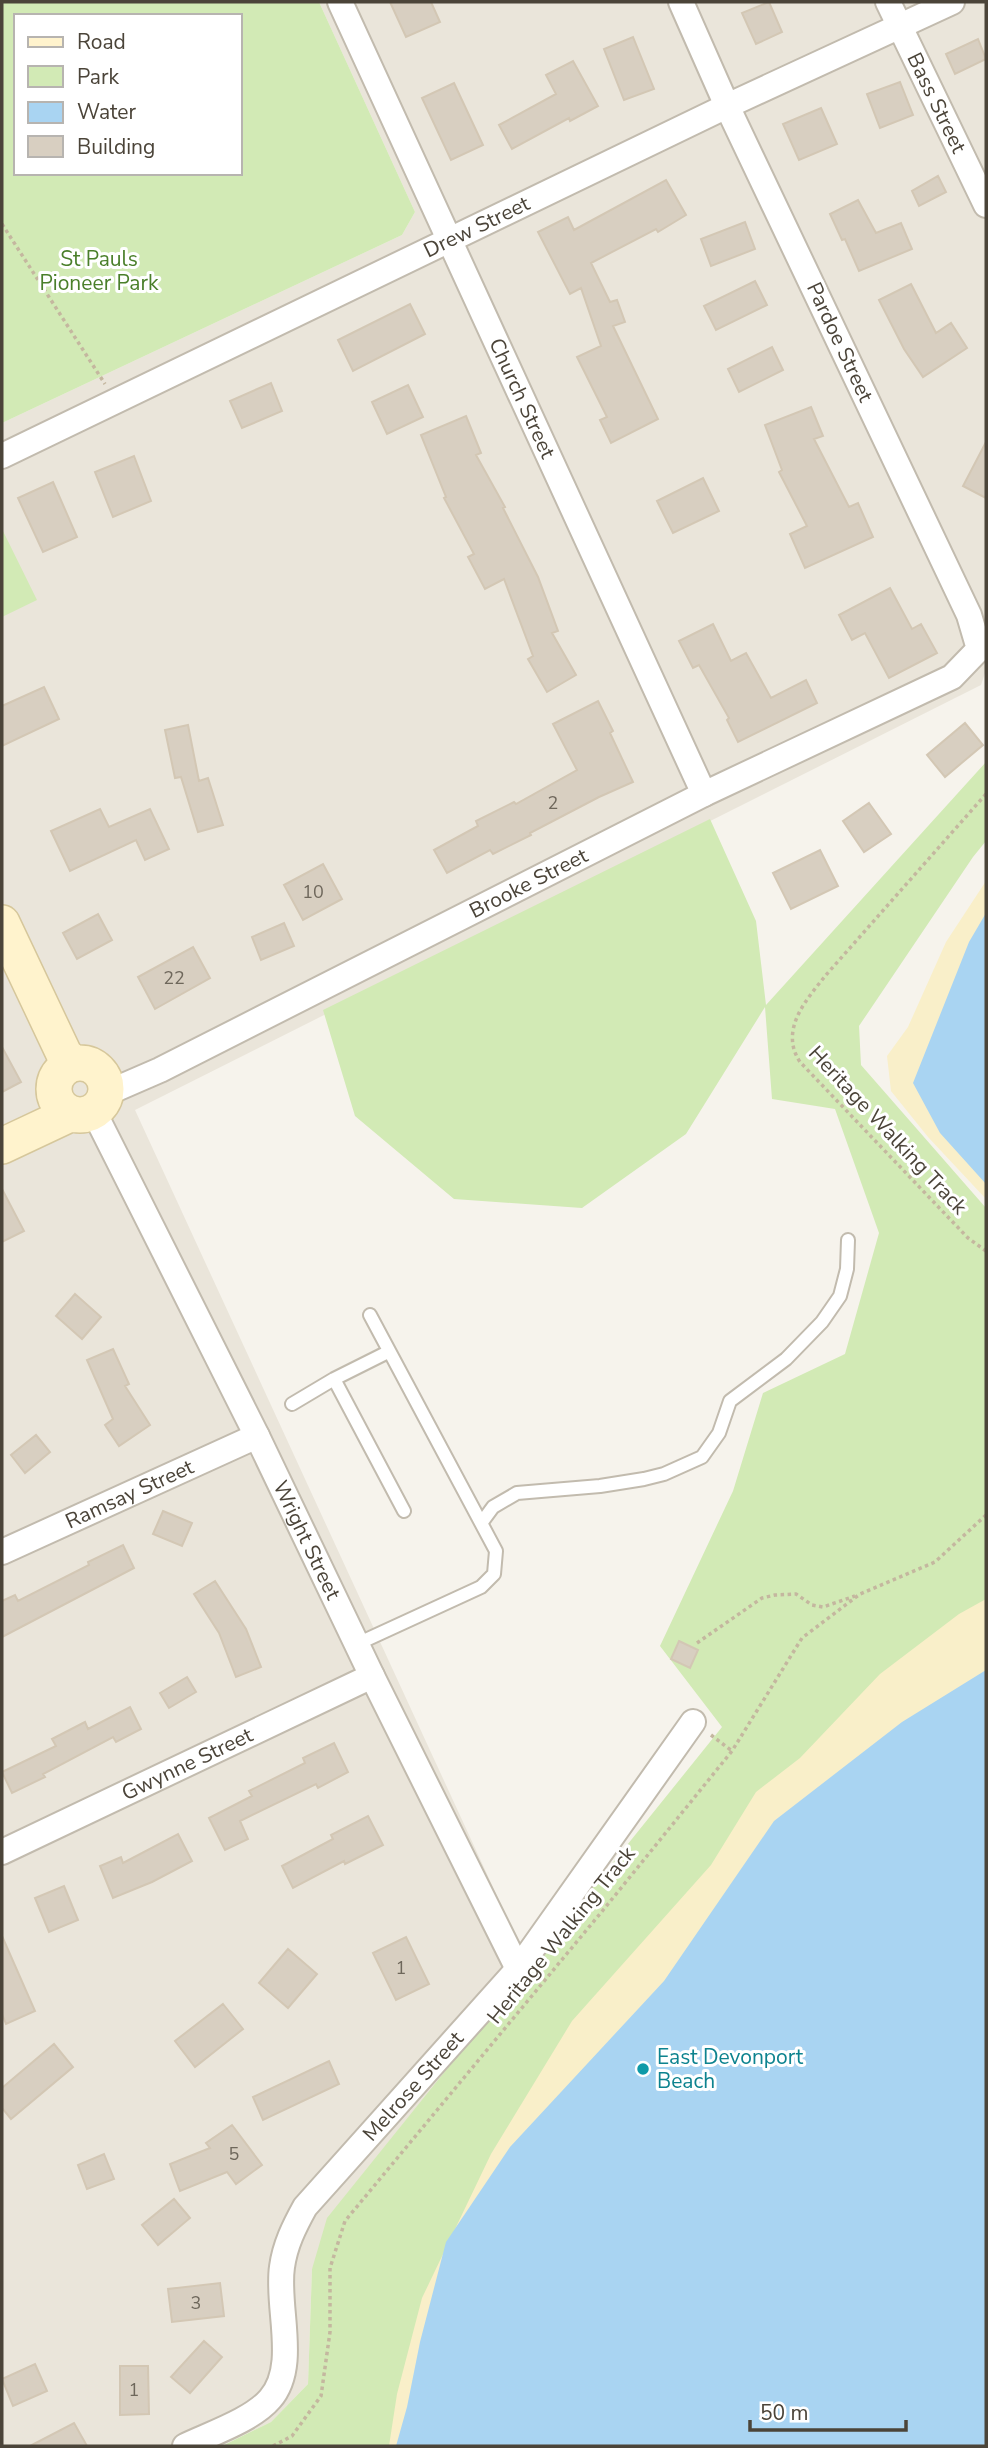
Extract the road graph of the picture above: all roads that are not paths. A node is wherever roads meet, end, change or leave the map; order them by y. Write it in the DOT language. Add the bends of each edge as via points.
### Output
graph roads {
  1 [pos="340,2"];
  2 [pos="681,2"];
  3 [pos="888,2"];
  4 [pos="952,2"];
  5 [pos="899,26"];
  6 [pos="727,106"];
  7 [pos="986,205"];
  8 [pos="450,239"];
  9 [pos="2,456"];
  10 [pos="952,677"];
  11 [pos="704,794"];
  12 [pos="2,923"];
  13 [pos="73,1064"];
  14 [pos="90,1107"];
  15 [pos="2,1146"];
  16 [pos="848,1240"];
  17 [pos="370,1315"];
  18 [pos="388,1352"];
  19 [pos="334,1379"];
  20 [pos="292,1404"];
  21 [pos="257,1436"];
  22 [pos="404,1511"];
  23 [pos="482,1522"];
  24 [pos="2,1552"];
  25 [pos="357,1644"];
  26 [pos="372,1676"];
  27 [pos="693,1722"];
  28 [pos="2,1852"];
  29 [pos="518,1969"];
  30 [pos="185,2446"];
  1 -- 8 [label="street, Church Street"];
  2 -- 6 [label="street, Pardoe Street"];
  3 -- 5 [label="street, Bass Street"];
  4 -- 5 [label="street, Drew Street"];
  5 -- 6 [label="street, Drew Street"];
  5 -- 7 [label="street, Bass Street"];
  6 -- 8 [label="street, Drew Street"];
  6 -- 10 [label="street, Pardoe Street" via="969,615 979,649"];
  8 -- 9 [label="street, Drew Street"];
  8 -- 11 [label="street, Church Street"];
  10 -- 11 [label="street, Brooke Street"];
  11 -- 14 [label="street, Brooke Street"];
  12 -- 13 [label="street" via="64,1054"];
  13 -- 14 [label="street" via="98,1069 107,1084"];
  13 -- 14 [label="street" via="60,1073 54,1088 58,1104"];
  14 -- 15 [label="street, Brooke Street"];
  14 -- 21 [label="street, Wright Street"];
  16 -- 23 [label="lane" via="841,1296 786,1359 730,1401 719,1433 702,1457 643,1479 517,1493 493,1507"];
  17 -- 18 [label="lane"];
  18 -- 19 [label="lane"];
  18 -- 23 [label="lane"];
  19 -- 20 [label="lane"];
  19 -- 22 [label="lane"];
  21 -- 24 [label="street, Ramsay Street"];
  21 -- 25 [label="street, Wright Street"];
  23 -- 25 [label="lane" via="496,1551 494,1574 481,1587"];
  25 -- 26 [label="street, Wright Street"];
  26 -- 28 [label="street, Gwynne Street"];
  26 -- 29 [label="street, Wright Street"];
  27 -- 29 [label="street, Melrose Street"];
  29 -- 30 [label="street, Melrose Street" via="305,2207 288,2237 281,2269 284,2371 270,2399 247,2416"];
}
